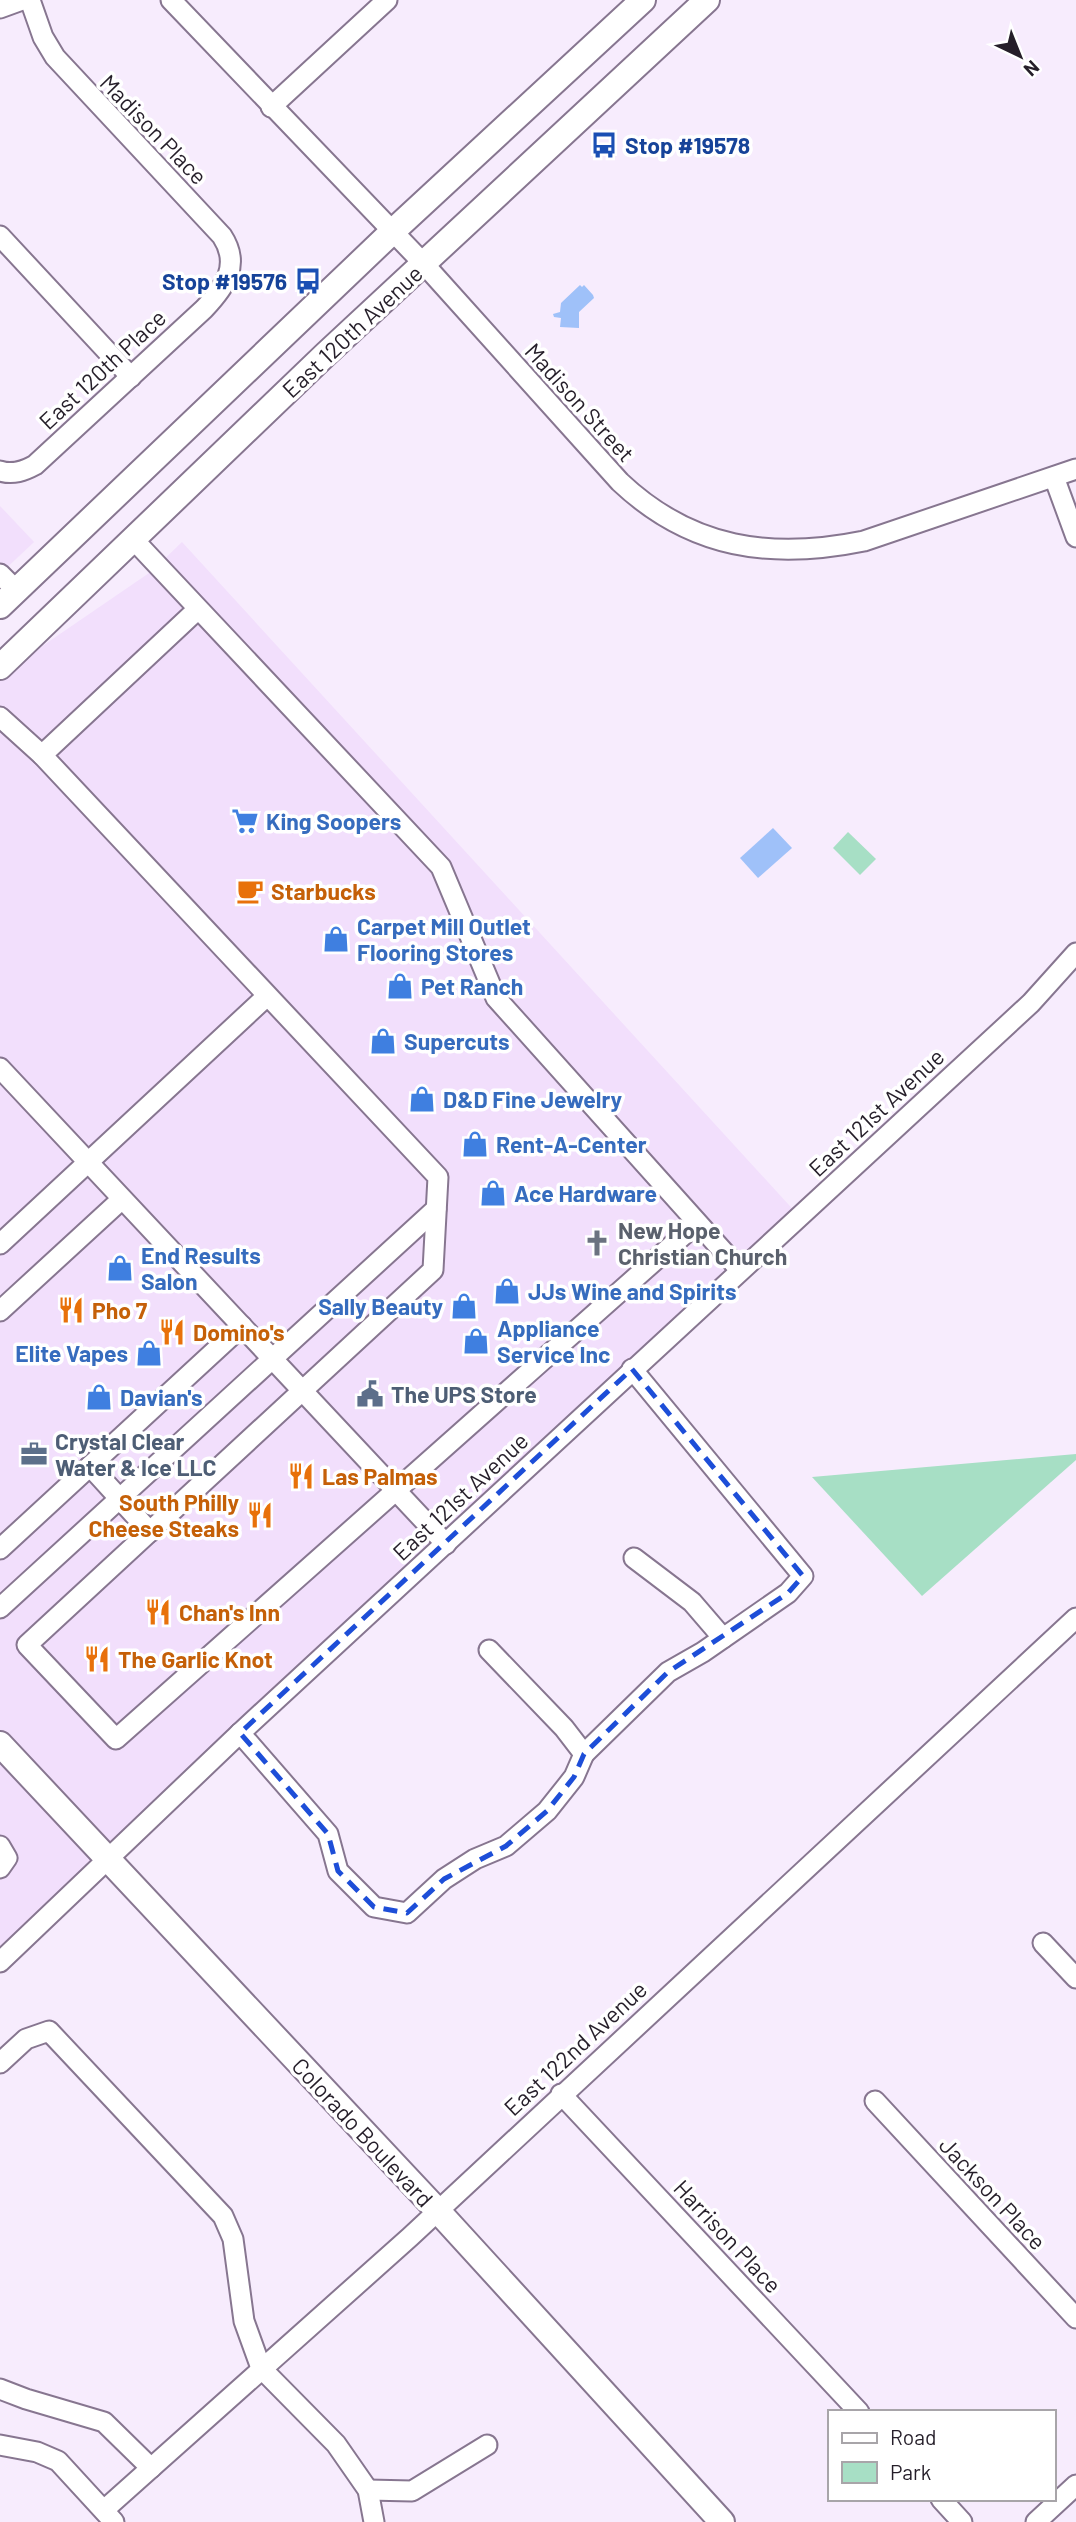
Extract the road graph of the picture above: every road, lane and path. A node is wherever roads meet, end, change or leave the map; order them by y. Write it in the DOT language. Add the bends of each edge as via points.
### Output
graph roads {
  1 [pos="22,0"];
  2 [pos="30,0"];
  3 [pos="171,0"];
  4 [pos="387,0"];
  5 [pos="643,0"];
  6 [pos="707,0"];
  7 [pos="0,8"];
  8 [pos="271,107"];
  9 [pos="392,232"];
  10 [pos="0,236"];
  11 [pos="424,264"];
  12 [pos="222,290"];
  13 [pos="131,377"];
  14 [pos="1076,469"];
  15 [pos="5,473"];
  16 [pos="1054,477"];
  17 [pos="1076,537"];
  18 [pos="133,539"];
  19 [pos="5,590"];
  20 [pos="198,609"];
  21 [pos="0,667"];
  22 [pos="0,717"];
  23 [pos="42,755"];
  24 [pos="1076,953"];
  25 [pos="267,996"];
  26 [pos="0,1068"];
  27 [pos="88,1162"];
  28 [pos="122,1199"];
  29 [pos="436,1209"];
  30 [pos="696,1224"];
  31 [pos="0,1244"];
  32 [pos="740,1270"];
  33 [pos="0,1311"];
  34 [pos="242,1326"];
  35 [pos="271,1358"];
  36 [pos="632,1370"];
  37 [pos="302,1391"];
  38 [pos="90,1466"];
  39 [pos="395,1490"];
  40 [pos="120,1497"];
  41 [pos="150,1532"];
  42 [pos="446,1544"];
  43 [pos="0,1549"];
  44 [pos="634,1558"];
  45 [pos="0,1608"];
  46 [pos="1076,1618"];
  47 [pos="723,1638"];
  48 [pos="489,1650"];
  49 [pos="240,1733"];
  50 [pos="0,1744"];
  51 [pos="584,1754"];
  52 [pos="0,1846"];
  53 [pos="106,1859"];
  54 [pos="0,1868"];
  55 [pos="1043,1943"];
  56 [pos="0,1962"];
  57 [pos="1076,1978"];
  58 [pos="0,2063"];
  59 [pos="561,2094"];
  60 [pos="874,2101"];
  61 [pos="437,2210"];
  62 [pos="1076,2318"];
  63 [pos="261,2368"];
  64 [pos="0,2389"];
  65 [pos="857,2410"];
  66 [pos="0,2445"];
  67 [pos="486,2445"];
  68 [pos="151,2468"];
  69 [pos="1076,2485"];
  70 [pos="368,2490"];
  71 [pos="943,2501"];
  72 [pos="109,2516"];
  73 [pos="374,2522"];
  74 [pos="723,2522"];
  75 [pos="962,2522"];
  76 [pos="1036,2522"];
  1 -- 7 [label="street"];
  2 -- 12 [label="street, Madison Place" via="43,37 62,66 222,236 231,263"];
  3 -- 8 [label="street, Madison Street"];
  4 -- 8 [label="street"];
  5 -- 9 [label="main road, East 120th Avenue"];
  6 -- 11 [label="main road, East 120th Avenue"];
  8 -- 9 [label="street, Madison Street"];
  9 -- 11 [label="street, Madison Street"];
  9 -- 19 [label="main road, East 120th Avenue"];
  10 -- 13 [label="street"];
  11 -- 16 [label="street, Madison Street" via="620,482 649,507 708,538 772,550 836,547"];
  11 -- 18 [label="main road, East 120th Avenue"];
  12 -- 13 [label="street, East 120th Place"];
  13 -- 15 [label="street, East 120th Place" via="35,465"];
  14 -- 16 [label="street, Madison Street"];
  16 -- 17 [label="street"];
  18 -- 20 [label="street"];
  18 -- 21 [label="main road, East 120th Avenue"];
  20 -- 23 [label="street"];
  20 -- 30 [label="street" via="440,867 496,998"];
  22 -- 23 [label="street"];
  23 -- 25 [label="street"];
  24 -- 32 [label="street, East 121st Avenue" via="1031,1003"];
  25 -- 27 [label="street"];
  25 -- 29 [label="street" via="438,1177"];
  26 -- 27 [label="street"];
  27 -- 28 [label="street"];
  27 -- 31 [label="street"];
  28 -- 33 [label="street"];
  28 -- 34 [label="street"];
  29 -- 35 [label="street"];
  29 -- 37 [label="street" via="433,1270"];
  30 -- 32 [label="street"];
  30 -- 39 [label="street"];
  32 -- 36 [label="street, East 121st Avenue"];
  34 -- 35 [label="street"];
  34 -- 38 [label="street"];
  35 -- 37 [label="street"];
  35 -- 40 [label="street"];
  36 -- 42 [label="street, East 121st Avenue"];
  36 -- 47 [label="street" via="803,1576 788,1593"];
  37 -- 39 [label="street"];
  37 -- 41 [label="street"];
  38 -- 40 [label="street"];
  38 -- 43 [label="street"];
  39 -- 41 [label="street" via="116,1739 27,1645"];
  39 -- 42 [label="street"];
  40 -- 41 [label="street"];
  40 -- 45 [label="street"];
  42 -- 49 [label="street, East 121st Avenue"];
  44 -- 47 [label="street" via="692,1602"];
  46 -- 59 [label="street, East 122nd Avenue"];
  47 -- 51 [label="street" via="668,1672"];
  48 -- 51 [label="street"];
  49 -- 51 [label="street" via="328,1834 338,1871 374,1907 407,1913 444,1879 506,1846 547,1811 574,1777"];
  49 -- 53 [label="street, East 121st Avenue"];
  50 -- 53 [label="main road, Colorado Boulevard"];
  52 -- 54 [label="street" via="7,1858"];
  53 -- 56 [label="street, East 121st Avenue"];
  53 -- 61 [label="main road, Colorado Boulevard"];
  55 -- 57 [label="street"];
  58 -- 63 [label="street" via="26,2039 49,2031 223,2216 233,2239 244,2321"];
  59 -- 61 [label="street, East 122nd Avenue"];
  59 -- 65 [label="street, Harrison Place"];
  60 -- 62 [label="street, Jackson Place"];
  61 -- 63 [label="street, East 122nd Avenue"];
  61 -- 74 [label="main road, Colorado Boulevard"];
  63 -- 68 [label="street, East 122nd Avenue"];
  63 -- 70 [label="street" via="336,2444"];
  64 -- 68 [label="street" via="104,2421"];
  66 -- 72 [label="street" via="58,2461"];
  67 -- 70 [label="street" via="412,2491"];
  68 -- 72 [label="street, East 122nd Avenue"];
  69 -- 76 [label="street"];
  70 -- 73 [label="street"];
  71 -- 75 [label="street"];
}
